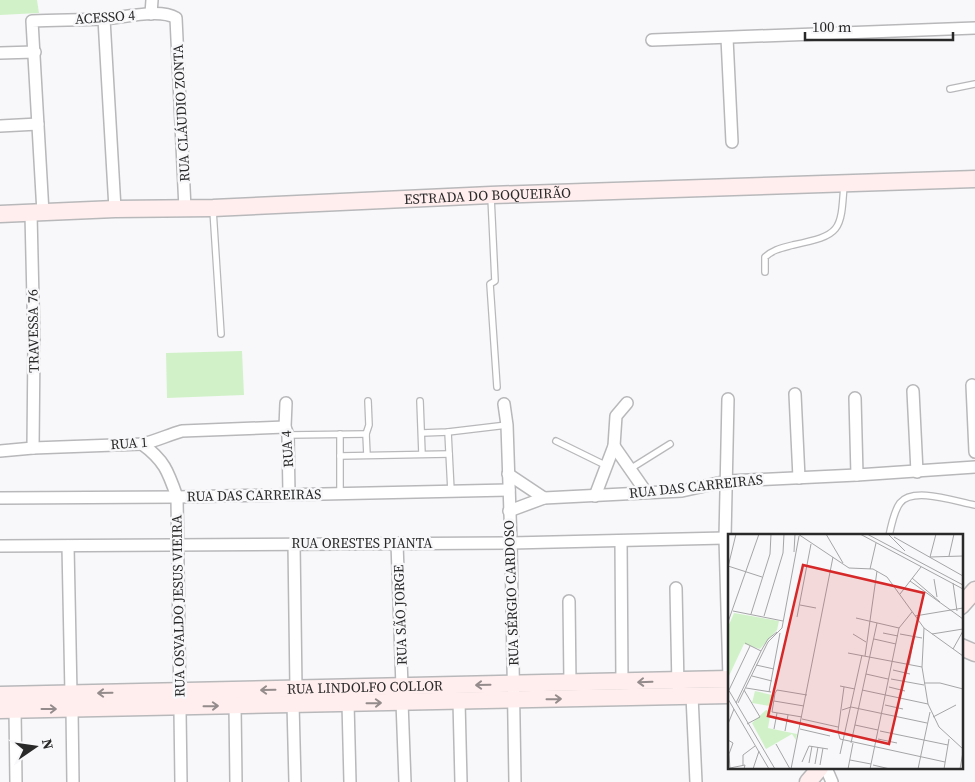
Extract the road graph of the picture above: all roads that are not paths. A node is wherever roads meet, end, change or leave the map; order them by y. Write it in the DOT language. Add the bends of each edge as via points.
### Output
graph roads {
  1 [pos="152,0"];
  2 [pos="151,14"];
  3 [pos="176,18"];
  4 [pos="104,19"];
  5 [pos="32,20"];
  6 [pos="975,28"];
  7 [pos="727,38"];
  8 [pos="652,40"];
  9 [pos="35,52"];
  10 [pos="0,53"];
  11 [pos="975,84"];
  12 [pos="950,90"];
  13 [pos="38,124"];
  14 [pos="0,126"];
  15 [pos="732,142"];
  16 [pos="975,180"];
  17 [pos="844,184"];
  18 [pos="491,195"];
  19 [pos="212,208"];
  20 [pos="114,209"];
  21 [pos="185,209"];
  22 [pos="37,213"];
  23 [pos="0,214"];
  24 [pos="765,272"];
  25 [pos="221,334"];
  26 [pos="972,386"];
  27 [pos="497,387"];
  28 [pos="914,391"];
  29 [pos="795,394"];
  30 [pos="855,398"];
  31 [pos="728,399"];
  32 [pos="368,401"];
  33 [pos="420,401"];
  34 [pos="286,403"];
  35 [pos="627,403"];
  36 [pos="504,404"];
  37 [pos="507,425"];
  38 [pos="286,431"];
  39 [pos="448,432"];
  40 [pos="422,433"];
  41 [pos="340,434"];
  42 [pos="366,434"];
  43 [pos="556,441"];
  44 [pos="142,444"];
  45 [pos="670,444"];
  46 [pos="614,446"];
  47 [pos="33,448"];
  48 [pos="0,451"];
  49 [pos="975,452"];
  50 [pos="422,454"];
  51 [pos="449,454"];
  52 [pos="367,455"];
  53 [pos="340,456"];
  54 [pos="607,466"];
  55 [pos="975,467"];
  56 [pos="630,469"];
  57 [pos="917,472"];
  58 [pos="508,474"];
  59 [pos="857,475"];
  60 [pos="799,478"];
  61 [pos="727,481"];
  62 [pos="509,490"];
  63 [pos="451,491"];
  64 [pos="646,492"];
  65 [pos="340,493"];
  66 [pos="289,494"];
  67 [pos="595,496"];
  68 [pos="177,497"];
  69 [pos="0,498"];
  70 [pos="544,498"];
  71 [pos="975,505"];
  72 [pos="509,512"];
  73 [pos="890,534"];
  74 [pos="725,538"];
  75 [pos="621,541"];
  76 [pos="294,543"];
  77 [pos="397,543"];
  78 [pos="511,543"];
  79 [pos="178,545"];
  80 [pos="0,546"];
  81 [pos="68,546"];
  82 [pos="676,588"];
  83 [pos="975,590"];
  84 [pos="569,601"];
  85 [pos="962,605"];
  86 [pos="728,644"];
  87 [pos="962,648"];
  88 [pos="975,653"];
  89 [pos="728,679"];
  90 [pos="622,682"];
  91 [pos="570,683"];
  92 [pos="683,691"];
  93 [pos="514,692"];
  94 [pos="402,694"];
  95 [pos="728,695"];
  96 [pos="0,696"];
  97 [pos="294,697"];
  98 [pos="179,699"];
  99 [pos="460,701"];
  100 [pos="71,702"];
  101 [pos="348,703"];
  102 [pos="235,706"];
  103 [pos="8,710"];
  104 [pos="818,770"];
  105 [pos="827,770"];
  106 [pos="16,782"];
  107 [pos="73,782"];
  108 [pos="181,782"];
  109 [pos="236,782"];
  110 [pos="295,782"];
  111 [pos="350,782"];
  112 [pos="405,782"];
  113 [pos="461,782"];
  114 [pos="515,782"];
  115 [pos="696,782"];
  116 [pos="808,782"];
  117 [pos="832,782"];
  1 -- 2 [label="street"];
  2 -- 3 [label="street, ACESSO 4"];
  2 -- 4 [label="street, ACESSO 4"];
  3 -- 21 [label="street, RUA CLÁUDIO ZONTA"];
  4 -- 5 [label="street, ACESSO 4"];
  4 -- 20 [label="street"];
  5 -- 9 [label="street, TRAVESSA 76"];
  6 -- 7 [label="street"];
  7 -- 8 [label="street"];
  7 -- 15 [label="street"];
  9 -- 10 [label="street"];
  9 -- 13 [label="street, TRAVESSA 76"];
  11 -- 12 [label="lane"];
  13 -- 14 [label="street"];
  13 -- 22 [label="street, TRAVESSA 76"];
  16 -- 17 [label="street, ESTRADA DO BOQUEIRÃO"];
  17 -- 18 [label="street, ESTRADA DO BOQUEIRÃO"];
  17 -- 24 [label="lane" via="842,215 836,229 822,239 772,250 765,257"];
  18 -- 19 [label="street, ESTRADA DO BOQUEIRÃO"];
  18 -- 27 [label="lane" via="495,281 490,284"];
  19 -- 21 [label="street, ESTRADA DO BOQUEIRÃO"];
  19 -- 25 [label="lane"];
  20 -- 21 [label="street, ESTRADA DO BOQUEIRÃO"];
  20 -- 22 [label="street, ESTRADA DO BOQUEIRÃO"];
  22 -- 23 [label="street, ESTRADA DO BOQUEIRÃO"];
  22 -- 47 [label="street, TRAVESSA 76"];
  26 -- 49 [label="street"];
  28 -- 57 [label="street"];
  29 -- 60 [label="street"];
  30 -- 59 [label="street"];
  31 -- 61 [label="street"];
  32 -- 42 [label="lane"];
  33 -- 40 [label="lane"];
  34 -- 38 [label="street, RUA 4"];
  35 -- 46 [label="street" via="616,416"];
  36 -- 37 [label="street, RUA SÉRGIO CARDOSO"];
  37 -- 39 [label="lane"];
  37 -- 58 [label="street, RUA SÉRGIO CARDOSO"];
  38 -- 41 [label="lane"];
  38 -- 44 [label="street, RUA 1" via="182,431"];
  38 -- 66 [label="street, RUA 4"];
  39 -- 40 [label="lane"];
  39 -- 51 [label="lane"];
  40 -- 50 [label="lane"];
  41 -- 42 [label="lane"];
  41 -- 53 [label="lane"];
  42 -- 52 [label="lane"];
  43 -- 54 [label="lane"];
  44 -- 47 [label="street, RUA 1"];
  44 -- 68 [label="street, RUA OSVALDO JESUS VIEIRA" via="167,469"];
  45 -- 56 [label="lane"];
  46 -- 54 [label="street"];
  46 -- 56 [label="street"];
  47 -- 48 [label="street, RUA 1"];
  50 -- 51 [label="lane"];
  50 -- 52 [label="lane"];
  51 -- 63 [label="lane"];
  52 -- 53 [label="lane"];
  53 -- 65 [label="lane"];
  54 -- 67 [label="street"];
  55 -- 57 [label="street, RUA DAS CARREIRAS"];
  56 -- 64 [label="street"];
  57 -- 59 [label="street, RUA DAS CARREIRAS"];
  58 -- 62 [label="street, RUA SÉRGIO CARDOSO"];
  58 -- 70 [label="street"];
  59 -- 60 [label="street, RUA DAS CARREIRAS"];
  60 -- 61 [label="street, RUA DAS CARREIRAS"];
  61 -- 64 [label="street, RUA DAS CARREIRAS" via="682,491"];
  61 -- 74 [label="street"];
  62 -- 63 [label="street, RUA DAS CARREIRAS"];
  62 -- 72 [label="street, RUA SÉRGIO CARDOSO"];
  63 -- 65 [label="street, RUA DAS CARREIRAS"];
  64 -- 67 [label="street, RUA DAS CARREIRAS"];
  65 -- 66 [label="street, RUA DAS CARREIRAS"];
  66 -- 68 [label="street, RUA DAS CARREIRAS"];
  67 -- 70 [label="street, RUA DAS CARREIRAS"];
  68 -- 69 [label="street, RUA DAS CARREIRAS"];
  68 -- 79 [label="street, RUA OSVALDO JESUS VIEIRA"];
  70 -- 72 [label="street, RUA DAS CARREIRAS"];
  71 -- 73 [label="lane" via="923,494 908,498 900,503"];
  72 -- 78 [label="street, RUA SÉRGIO CARDOSO"];
  74 -- 75 [label="street, RUA ORESTES PIANTA"];
  74 -- 86 [label="street"];
  75 -- 78 [label="street, RUA ORESTES PIANTA"];
  75 -- 90 [label="street"];
  76 -- 77 [label="street, RUA ORESTES PIANTA"];
  76 -- 79 [label="street, RUA ORESTES PIANTA"];
  76 -- 97 [label="street"];
  77 -- 78 [label="street, RUA ORESTES PIANTA"];
  77 -- 94 [label="street, RUA SÃO JORGE"];
  78 -- 93 [label="street, RUA SÉRGIO CARDOSO"];
  79 -- 81 [label="street, RUA ORESTES PIANTA"];
  79 -- 98 [label="street, RUA OSVALDO JESUS VIEIRA"];
  80 -- 81 [label="street, RUA ORESTES PIANTA"];
  81 -- 100 [label="street"];
  82 -- 92 [label="street"];
  83 -- 85 [label="street"];
  84 -- 91 [label="street"];
  87 -- 88 [label="street"];
  89 -- 92 [label="street, RUA LINDOLFO COLLOR"];
  90 -- 91 [label="street, RUA LINDOLFO COLLOR"];
  92 -- 90 [label="street, RUA LINDOLFO COLLOR, one-way"];
  91 -- 93 [label="street, RUA LINDOLFO COLLOR"];
  93 -- 92 [label="street, RUA LINDOLFO COLLOR, one-way"];
  92 -- 95 [label="street, RUA LINDOLFO COLLOR"];
  92 -- 115 [label="street"];
  93 -- 94 [label="street, RUA LINDOLFO COLLOR, one-way"];
  93 -- 99 [label="street, RUA LINDOLFO COLLOR"];
  93 -- 114 [label="street, RUA SÉRGIO CARDOSO"];
  94 -- 97 [label="street, RUA LINDOLFO COLLOR"];
  94 -- 99 [label="street, RUA LINDOLFO COLLOR"];
  101 -- 94 [label="street, RUA LINDOLFO COLLOR, one-way"];
  94 -- 112 [label="street, RUA SÃO JORGE"];
  96 -- 100 [label="street, RUA LINDOLFO COLLOR"];
  97 -- 98 [label="street, RUA LINDOLFO COLLOR, one-way"];
  97 -- 101 [label="street, RUA LINDOLFO COLLOR"];
  97 -- 102 [label="street, RUA LINDOLFO COLLOR"];
  97 -- 110 [label="street"];
  98 -- 100 [label="street, RUA LINDOLFO COLLOR"];
  98 -- 102 [label="street, RUA LINDOLFO COLLOR, one-way"];
  98 -- 108 [label="street, RUA OSVALDO JESUS VIEIRA"];
  99 -- 113 [label="street"];
  103 -- 100 [label="street, RUA LINDOLFO COLLOR, one-way"];
  100 -- 107 [label="street"];
  101 -- 111 [label="street"];
  102 -- 109 [label="street"];
  103 -- 106 [label="street"];
  104 -- 116 [label="street"];
  105 -- 117 [label="street"];
}
